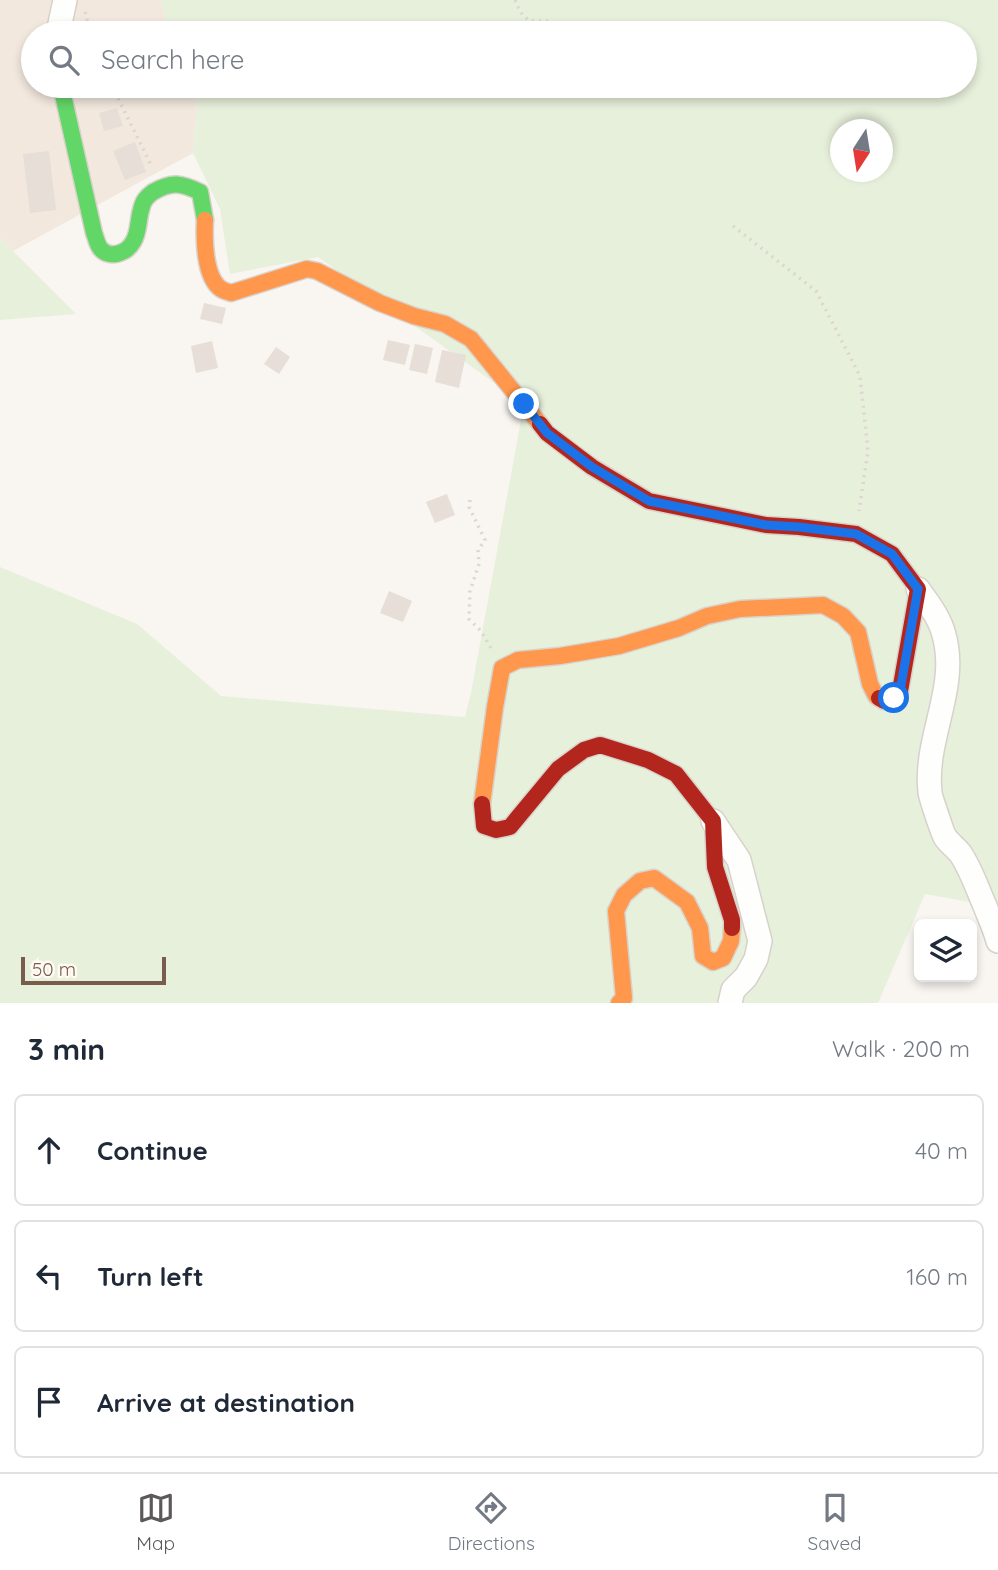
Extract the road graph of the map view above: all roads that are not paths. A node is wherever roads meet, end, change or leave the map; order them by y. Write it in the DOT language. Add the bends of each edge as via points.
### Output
graph roads {
  1 [pos="74,5"];
  2 [pos="65,21"];
  3 [pos="64,98"];
  4 [pos="918,589"];
  5 [pos="713,821"];
  6 [pos="998,941"];
  7 [pos="619,1003"];
  8 [pos="730,1003"];
  1 -- 2 [label="street"];
  3 -- 4 [label="street" via="94,233 106,254 131,247 145,198 161,186 185,184 200,192 204,250 219,288 231,293 307,269 380,303 445,324 471,339 547,433 649,501 766,525 856,534 892,554"];
  4 -- 5 [label="street" via="900,691 884,701 870,684 858,632 843,616 823,605 740,609 619,646 518,660 502,668 480,813 484,826 496,830 510,827 558,769 584,750 600,746 676,774"];
  4 -- 6 [label="street" via="944,634 949,669 930,766 930,795 944,835 960,853"];
  5 -- 7 [label="street" via="715,867 732,920 731,941 723,958 713,962 703,956 700,928 687,902 654,878 640,881 624,895 616,911 624,998"];
  5 -- 8 [label="street" via="739,860 760,941 756,959 733,990"];
}
